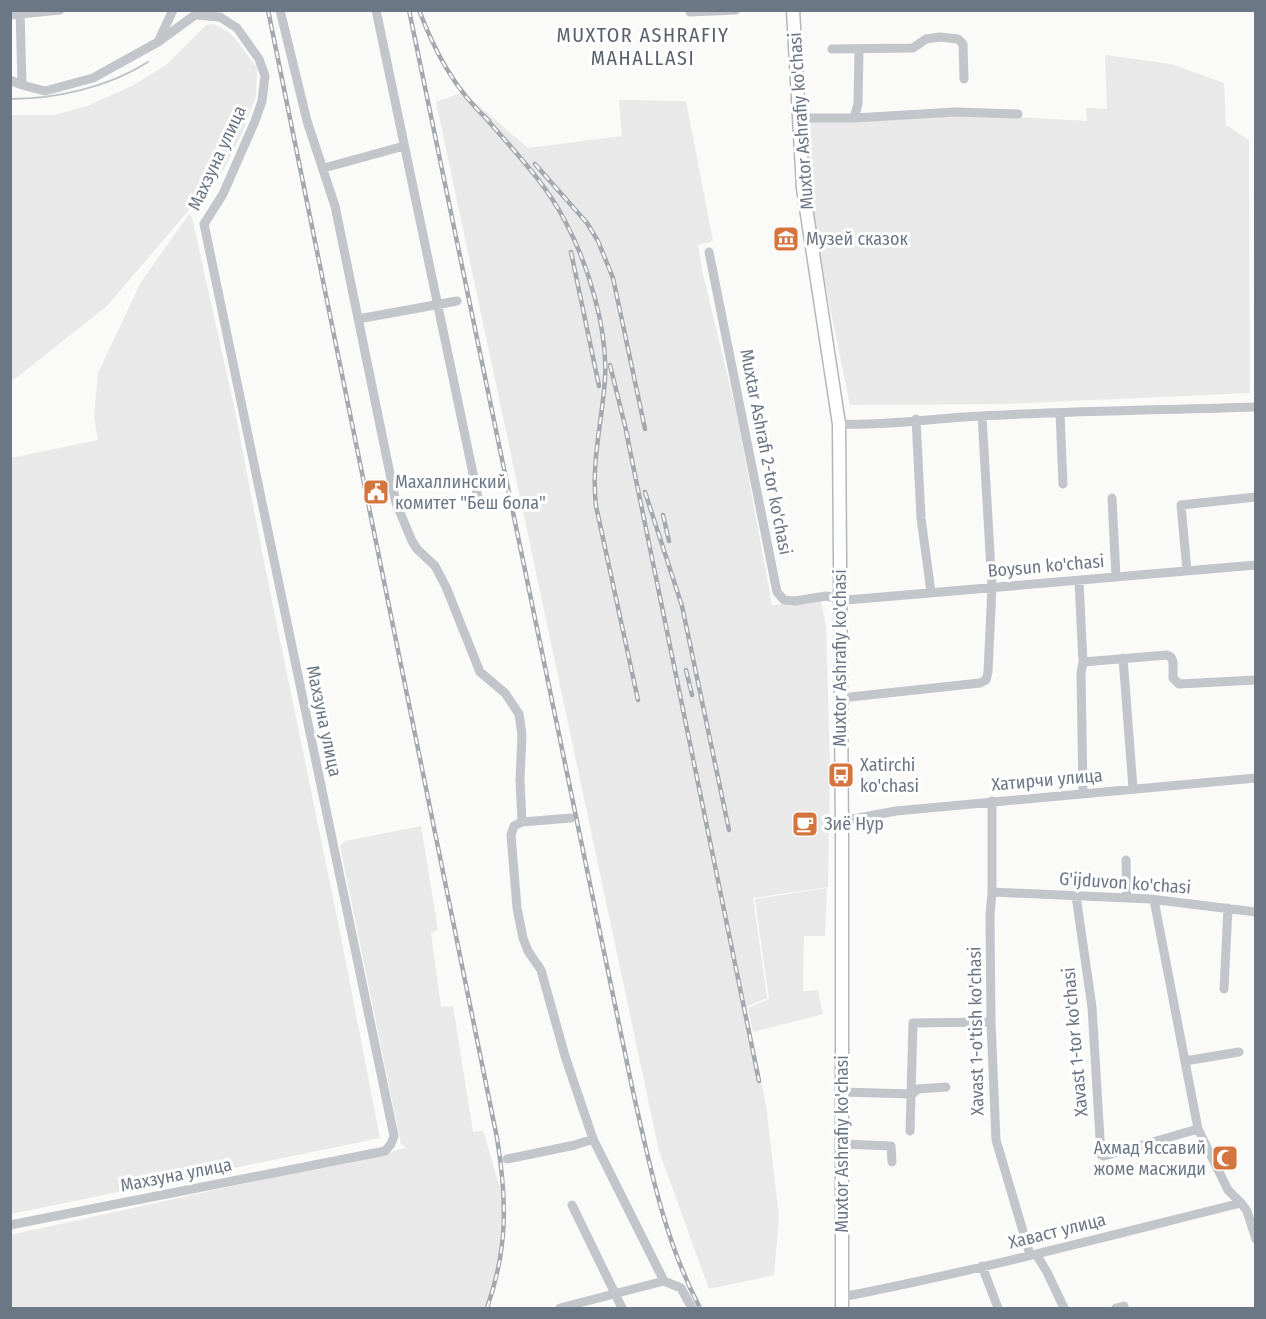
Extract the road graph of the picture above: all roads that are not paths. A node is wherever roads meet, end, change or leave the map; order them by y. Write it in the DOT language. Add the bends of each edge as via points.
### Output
graph roads {
  1 [pos="60,10"];
  2 [pos="173,10"];
  3 [pos="376,10"];
  4 [pos="736,10"];
  5 [pos="793,10"];
  6 [pos="283,11"];
  7 [pos="690,12"];
  8 [pos="17,13"];
  9 [pos="158,42"];
  10 [pos="832,49"];
  11 [pos="859,50"];
  12 [pos="964,79"];
  13 [pos="10,80"];
  14 [pos="22,85"];
  15 [pos="1018,114"];
  16 [pos="798,118"];
  17 [pos="854,118"];
  18 [pos="404,146"];
  19 [pos="324,168"];
  20 [pos="709,252"];
  21 [pos="457,301"];
  22 [pos="438,303"];
  23 [pos="358,319"];
  24 [pos="1256,407"];
  25 [pos="1060,413"];
  26 [pos="982,416"];
  27 [pos="916,419"];
  28 [pos="839,424"];
  29 [pos="1063,484"];
  30 [pos="1256,497"];
  31 [pos="1112,498"];
  32 [pos="480,507"];
  33 [pos="1256,565"];
  34 [pos="1187,571"];
  35 [pos="1116,577"];
  36 [pos="1079,582"];
  37 [pos="992,587"];
  38 [pos="931,592"];
  39 [pos="840,599"];
  40 [pos="1123,658"];
  41 [pos="1083,662"];
  42 [pos="1256,680"];
  43 [pos="841,698"];
  44 [pos="1256,778"];
  45 [pos="1133,788"];
  46 [pos="1083,794"];
  47 [pos="992,801"];
  48 [pos="571,818"];
  49 [pos="842,821"];
  50 [pos="522,822"];
  51 [pos="1125,860"];
  52 [pos="992,892"];
  53 [pos="1076,896"];
  54 [pos="1127,898"];
  55 [pos="1154,900"];
  56 [pos="1228,908"];
  57 [pos="1256,912"];
  58 [pos="1224,989"];
  59 [pos="991,1022"];
  60 [pos="1239,1053"];
  61 [pos="1185,1061"];
  62 [pos="946,1088"];
  63 [pos="842,1092"];
  64 [pos="912,1094"];
  65 [pos="1198,1129"];
  66 [pos="910,1131"];
  67 [pos="593,1139"];
  68 [pos="842,1144"];
  69 [pos="507,1159"];
  70 [pos="892,1162"];
  71 [pos="1241,1203"];
  72 [pos="572,1205"];
  73 [pos="10,1225"];
  74 [pos="1256,1239"];
  75 [pos="1033,1255"];
  76 [pos="982,1266"];
  77 [pos="664,1281"];
  78 [pos="615,1295"];
  79 [pos="842,1303"];
  80 [pos="560,1308"];
  81 [pos="622,1308"];
  82 [pos="692,1308"];
  83 [pos="998,1308"];
  84 [pos="1064,1308"];
  1 -- 8 [label="street"];
  2 -- 9 [label="street"];
  3 -- 18 [label="street"];
  4 -- 7 [label="street"];
  5 -- 16 [label="main road, Muxtor Ashrafiy ko'chasi"];
  6 -- 19 [label="street" via="307,121"];
  8 -- 14 [label="street"];
  9 -- 14 [label="street, Махзуна улица" via="93,78 45,91"];
  9 -- 73 [label="street, Махзуна улица" via="195,15 220,17 237,28 259,59 265,76 255,121 223,194 204,224 394,1136 384,1151"];
  10 -- 11 [label="street"];
  11 -- 12 [label="street" via="913,48 926,39 940,37 958,39 963,44"];
  11 -- 17 [label="street"];
  13 -- 14 [label="street, Махзуна улица"];
  15 -- 17 [label="street" via="955,112"];
  16 -- 17 [label="street"];
  16 -- 28 [label="main road, Muxtor Ashrafiy ko'chasi" via="803,189"];
  18 -- 19 [label="street"];
  18 -- 22 [label="street"];
  19 -- 23 [label="street"];
  20 -- 39 [label="street, Muxtar Ashrafi 2-tor ko'chasi" via="777,592 789,601 826,596"];
  21 -- 22 [label="street"];
  22 -- 23 [label="street"];
  22 -- 32 [label="street"];
  23 -- 50 [label="street" via="396,503 412,541 443,580 480,672 505,693 519,714"];
  24 -- 25 [label="street"];
  25 -- 26 [label="street"];
  25 -- 29 [label="street"];
  26 -- 27 [label="street"];
  26 -- 37 [label="street"];
  27 -- 28 [label="street"];
  27 -- 38 [label="street" via="921,518"];
  28 -- 39 [label="main road, Muxtor Ashrafiy ko'chasi"];
  30 -- 34 [label="street" via="1181,505"];
  31 -- 35 [label="street"];
  33 -- 34 [label="street, Boysun ko'chasi"];
  34 -- 35 [label="street, Boysun ko'chasi"];
  35 -- 36 [label="street, Boysun ko'chasi"];
  36 -- 37 [label="street, Boysun ko'chasi"];
  36 -- 41 [label="street"];
  37 -- 38 [label="street, Boysun ko'chasi"];
  37 -- 43 [label="street" via="986,680"];
  38 -- 39 [label="street, Boysun ko'chasi"];
  39 -- 43 [label="main road, Muxtor Ashrafiy ko'chasi"];
  40 -- 41 [label="street"];
  40 -- 42 [label="street" via="1167,655 1173,662 1173,678 1179,684"];
  40 -- 45 [label="street"];
  41 -- 46 [label="street"];
  43 -- 49 [label="main road, Muxtor Ashrafiy ko'chasi"];
  44 -- 45 [label="street, Хатирчи улица"];
  45 -- 46 [label="street, Хатирчи улица"];
  46 -- 47 [label="street, Хатирчи улица"];
  47 -- 49 [label="street, Хатирчи улица"];
  47 -- 52 [label="street, Xavast 1-o'tish ko'chasi"];
  48 -- 50 [label="street"];
  49 -- 63 [label="main road, Muxtor Ashrafiy ko'chasi"];
  50 -- 67 [label="street" via="514,826 511,835 520,927 528,951 542,970"];
  51 -- 54 [label="street"];
  52 -- 53 [label="street, G'ijduvon ko'chasi"];
  52 -- 59 [label="street, Xavast 1-o'tish ko'chasi"];
  53 -- 54 [label="street, G'ijduvon ko'chasi"];
  53 -- 65 [label="street, Xavast 1-tor ko'chasi" via="1092,1007 1101,1155"];
  54 -- 55 [label="street, G'ijduvon ko'chasi"];
  55 -- 56 [label="street, G'ijduvon ko'chasi"];
  55 -- 61 [label="street"];
  56 -- 57 [label="street, G'ijduvon ko'chasi"];
  56 -- 58 [label="street"];
  59 -- 64 [label="street" via="913,1023"];
  59 -- 75 [label="street, Xavast 1-o'tish ko'chasi" via="996,1140"];
  60 -- 61 [label="street"];
  61 -- 65 [label="street"];
  62 -- 64 [label="street" via="918,1089"];
  63 -- 64 [label="street"];
  63 -- 68 [label="main road, Muxtor Ashrafiy ko'chasi"];
  64 -- 66 [label="street"];
  65 -- 71 [label="street" via="1228,1190"];
  67 -- 69 [label="street"];
  67 -- 77 [label="street"];
  68 -- 70 [label="street" via="891,1146"];
  68 -- 79 [label="main road, Muxtor Ashrafiy ko'chasi"];
  71 -- 74 [label="street"];
  71 -- 75 [label="street, Хаваст улица"];
  72 -- 78 [label="street"];
  75 -- 76 [label="street, Хаваст улица"];
  75 -- 84 [label="street, Xavast 1-o'tish ko'chasi" via="1047,1272"];
  76 -- 79 [label="street, Хаваст улица"];
  76 -- 83 [label="street"];
  77 -- 78 [label="street"];
  77 -- 82 [label="street" via="681,1288"];
  78 -- 80 [label="street"];
  78 -- 81 [label="street"];
}
